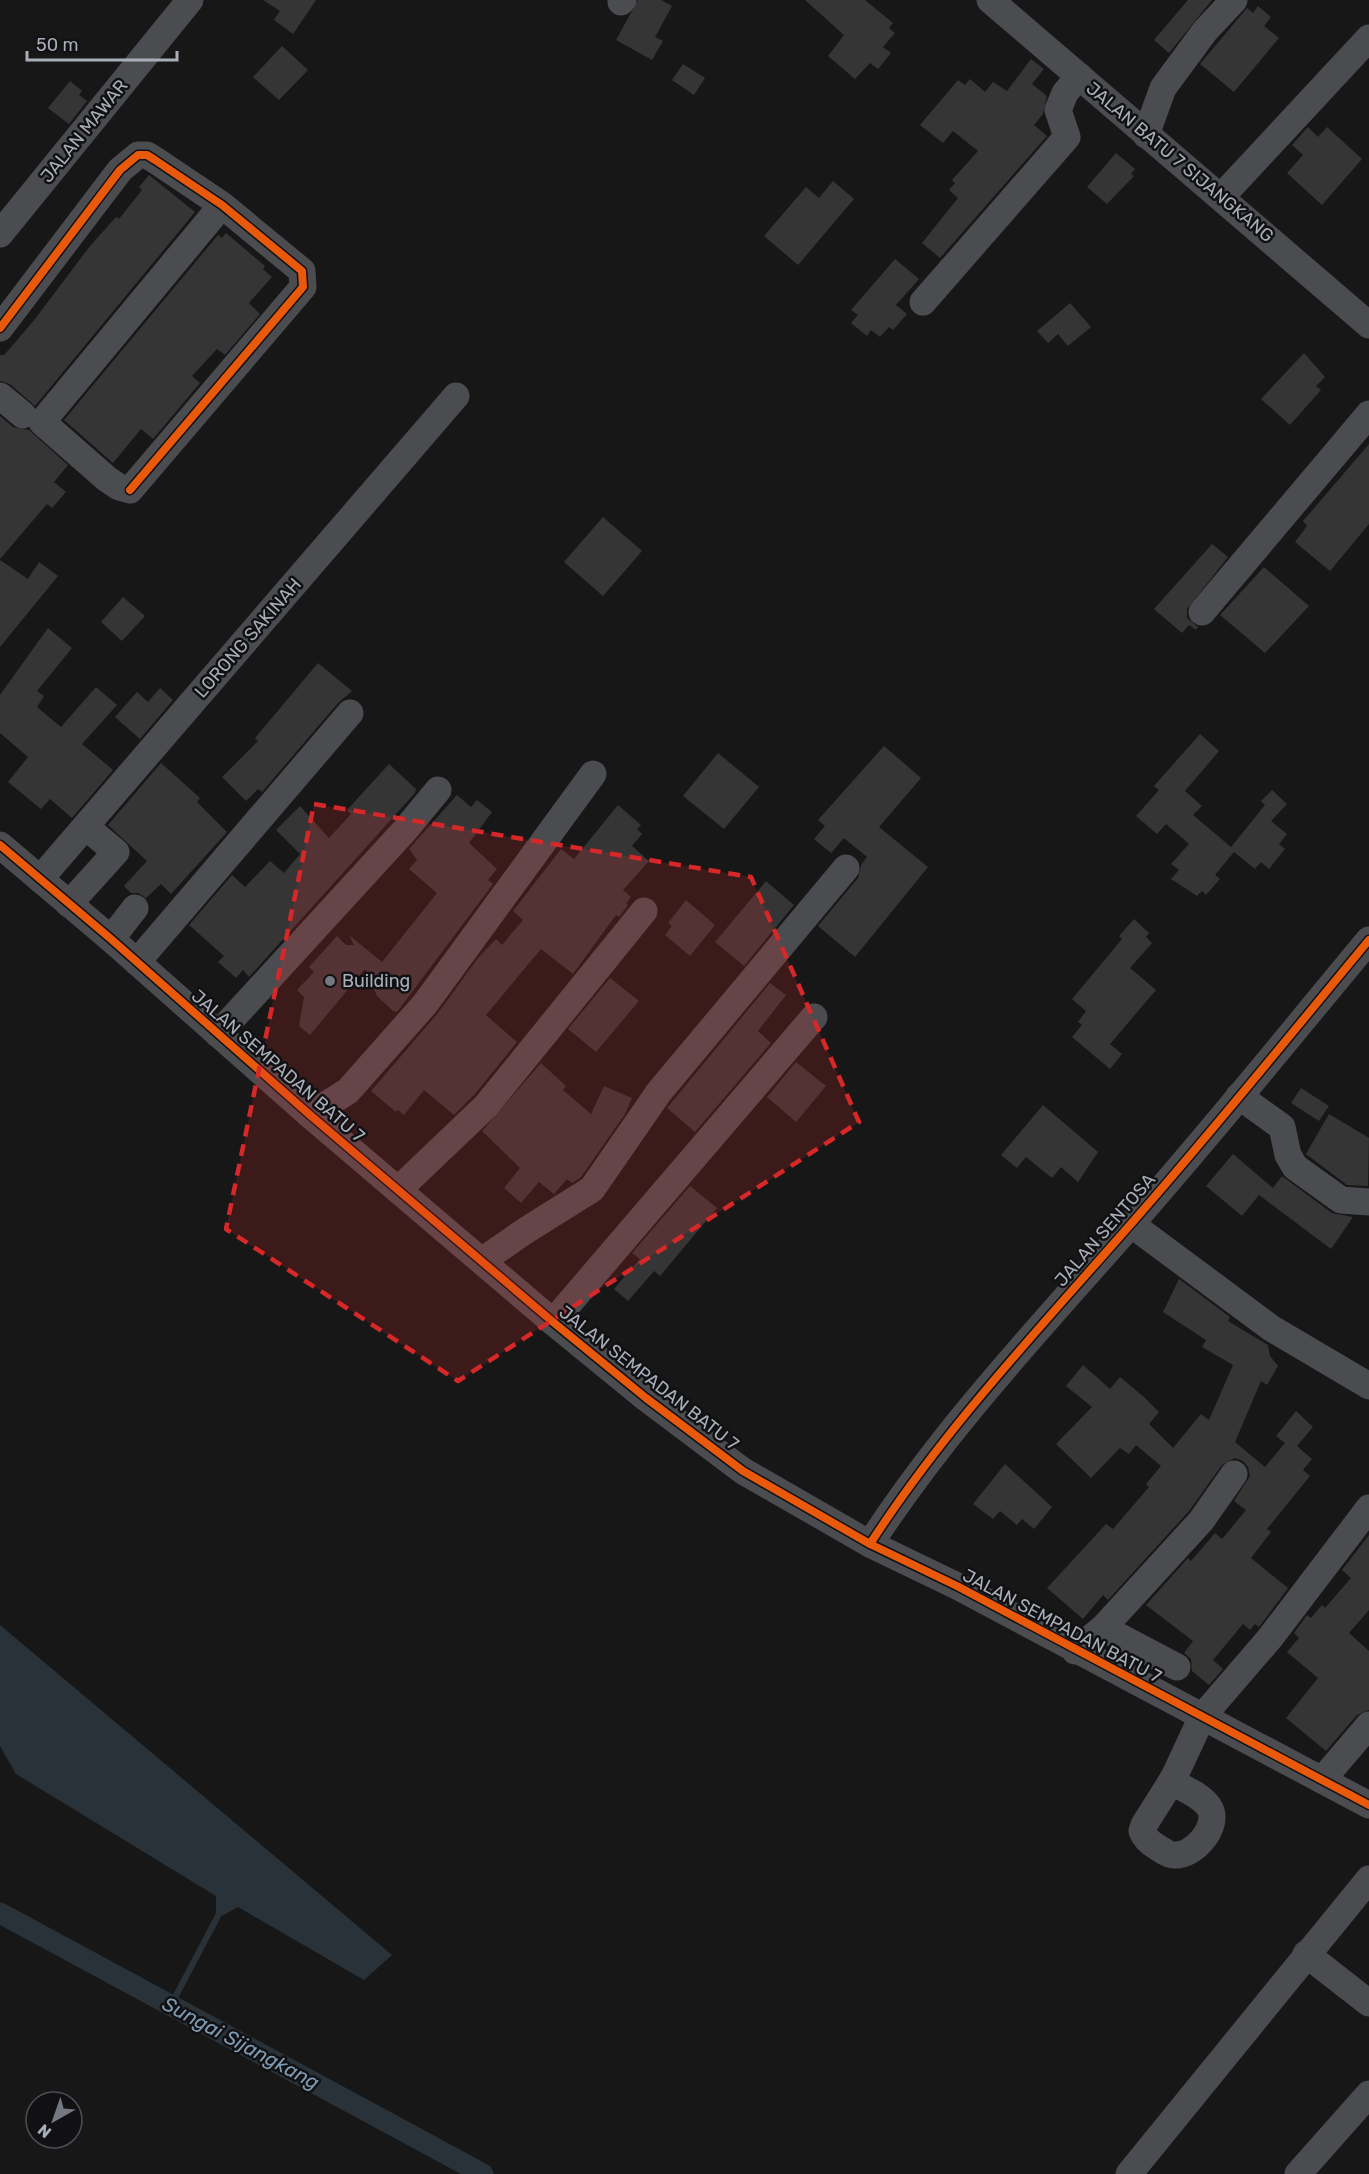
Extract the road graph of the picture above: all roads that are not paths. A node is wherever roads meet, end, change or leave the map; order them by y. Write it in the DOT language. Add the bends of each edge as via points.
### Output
graph roads {
  1 [pos="190,0"];
  2 [pos="990,0"];
  3 [pos="1234,0"];
  4 [pos="1369,38"];
  5 [pos="1079,76"];
  6 [pos="1146,135"];
  7 [pos="1222,196"];
  8 [pos="222,205"];
  9 [pos="0,234"];
  10 [pos="923,302"];
  11 [pos="1369,325"];
  12 [pos="0,328"];
  13 [pos="0,396"];
  14 [pos="456,396"];
  15 [pos="1369,414"];
  16 [pos="23,415"];
  17 [pos="1202,612"];
  18 [pos="350,713"];
  19 [pos="593,774"];
  20 [pos="438,790"];
  21 [pos="86,826"];
  22 [pos="0,845"];
  23 [pos="846,868"];
  24 [pos="40,879"];
  25 [pos="69,904"];
  26 [pos="135,908"];
  27 [pos="644,911"];
  28 [pos="111,939"];
  29 [pos="1369,940"];
  30 [pos="137,962"];
  31 [pos="814,1017"];
  32 [pos="218,1034"];
  33 [pos="1239,1096"];
  34 [pos="310,1115"];
  35 [pos="398,1190"];
  36 [pos="1369,1202"];
  37 [pos="1131,1224"];
  38 [pos="483,1260"];
  39 [pos="554,1322"];
  40 [pos="1369,1386"];
  41 [pos="1234,1474"];
  42 [pos="1369,1508"];
  43 [pos="870,1544"];
  44 [pos="1103,1628"];
  45 [pos="1075,1651"];
  46 [pos="1177,1667"];
  47 [pos="1202,1717"];
  48 [pos="1369,1725"];
  49 [pos="1322,1780"];
  50 [pos="1171,1782"];
  51 [pos="1369,1805"];
  52 [pos="1369,1879"];
  53 [pos="1306,1954"];
  54 [pos="1369,2003"];
  55 [pos="1369,2094"];
  56 [pos="1129,2174"];
  57 [pos="1298,2174"];
  1 -- 9 [label="street, JALAN MAWAR"];
  2 -- 5 [label="street, JALAN BATU 7 SIJANGKANG"];
  3 -- 6 [label="street" via="1205,31 1163,88"];
  4 -- 7 [label="street"];
  5 -- 6 [label="street, JALAN BATU 7 SIJANGKANG"];
  5 -- 10 [label="street" via="1058,110 1067,137"];
  6 -- 7 [label="street, JALAN BATU 7 SIJANGKANG"];
  7 -- 11 [label="street, JALAN BATU 7 SIJANGKANG"];
  8 -- 8 [label="street" via="302,271 303,287 130,490 119,487 42,422"];
  8 -- 12 [label="street" via="147,155 138,155 120,170"];
  13 -- 16 [label="street"];
  14 -- 21 [label="street, LORONG SAKINAH"];
  15 -- 17 [label="street"];
  18 -- 30 [label="street"];
  19 -- 34 [label="street" via="426,1004 348,1091"];
  20 -- 32 [label="street"];
  21 -- 24 [label="street, LORONG SAKINAH"];
  21 -- 25 [label="street" via="116,852"];
  22 -- 24 [label="street, JALAN SEMPADAN BATU 7"];
  23 -- 38 [label="street" via="659,1092 592,1189"];
  24 -- 25 [label="street, JALAN SEMPADAN BATU 7"];
  25 -- 28 [label="street, JALAN SEMPADAN BATU 7"];
  26 -- 28 [label="street"];
  27 -- 35 [label="street" via="486,1106"];
  28 -- 30 [label="street, JALAN SEMPADAN BATU 7"];
  29 -- 33 [label="street, JALAN SENTOSA"];
  30 -- 32 [label="street, JALAN SEMPADAN BATU 7"];
  31 -- 39 [label="street"];
  32 -- 34 [label="street, JALAN SEMPADAN BATU 7"];
  33 -- 36 [label="street" via="1282,1127 1295,1167 1341,1200"];
  33 -- 37 [label="street, JALAN SENTOSA"];
  34 -- 35 [label="street, JALAN SEMPADAN BATU 7"];
  35 -- 38 [label="street, JALAN SEMPADAN BATU 7"];
  37 -- 40 [label="street" via="1271,1328"];
  37 -- 43 [label="street, JALAN SENTOSA" via="1024,1343 903,1492"];
  38 -- 39 [label="street, JALAN SEMPADAN BATU 7"];
  39 -- 43 [label="street, JALAN SEMPADAN BATU 7" via="742,1471"];
  41 -- 44 [label="street" via="1201,1521"];
  42 -- 47 [label="street" via="1270,1638"];
  43 -- 45 [label="street, JALAN SEMPADAN BATU 7" via="957,1586"];
  44 -- 45 [label="street"];
  44 -- 46 [label="street"];
  45 -- 47 [label="street, JALAN SEMPADAN BATU 7"];
  47 -- 49 [label="street, JALAN SEMPADAN BATU 7"];
  47 -- 50 [label="street"];
  48 -- 49 [label="street"];
  49 -- 51 [label="street, JALAN SEMPADAN BATU 7"];
  52 -- 53 [label="street"];
  53 -- 54 [label="street"];
  53 -- 56 [label="street"];
  55 -- 57 [label="street"];
}
